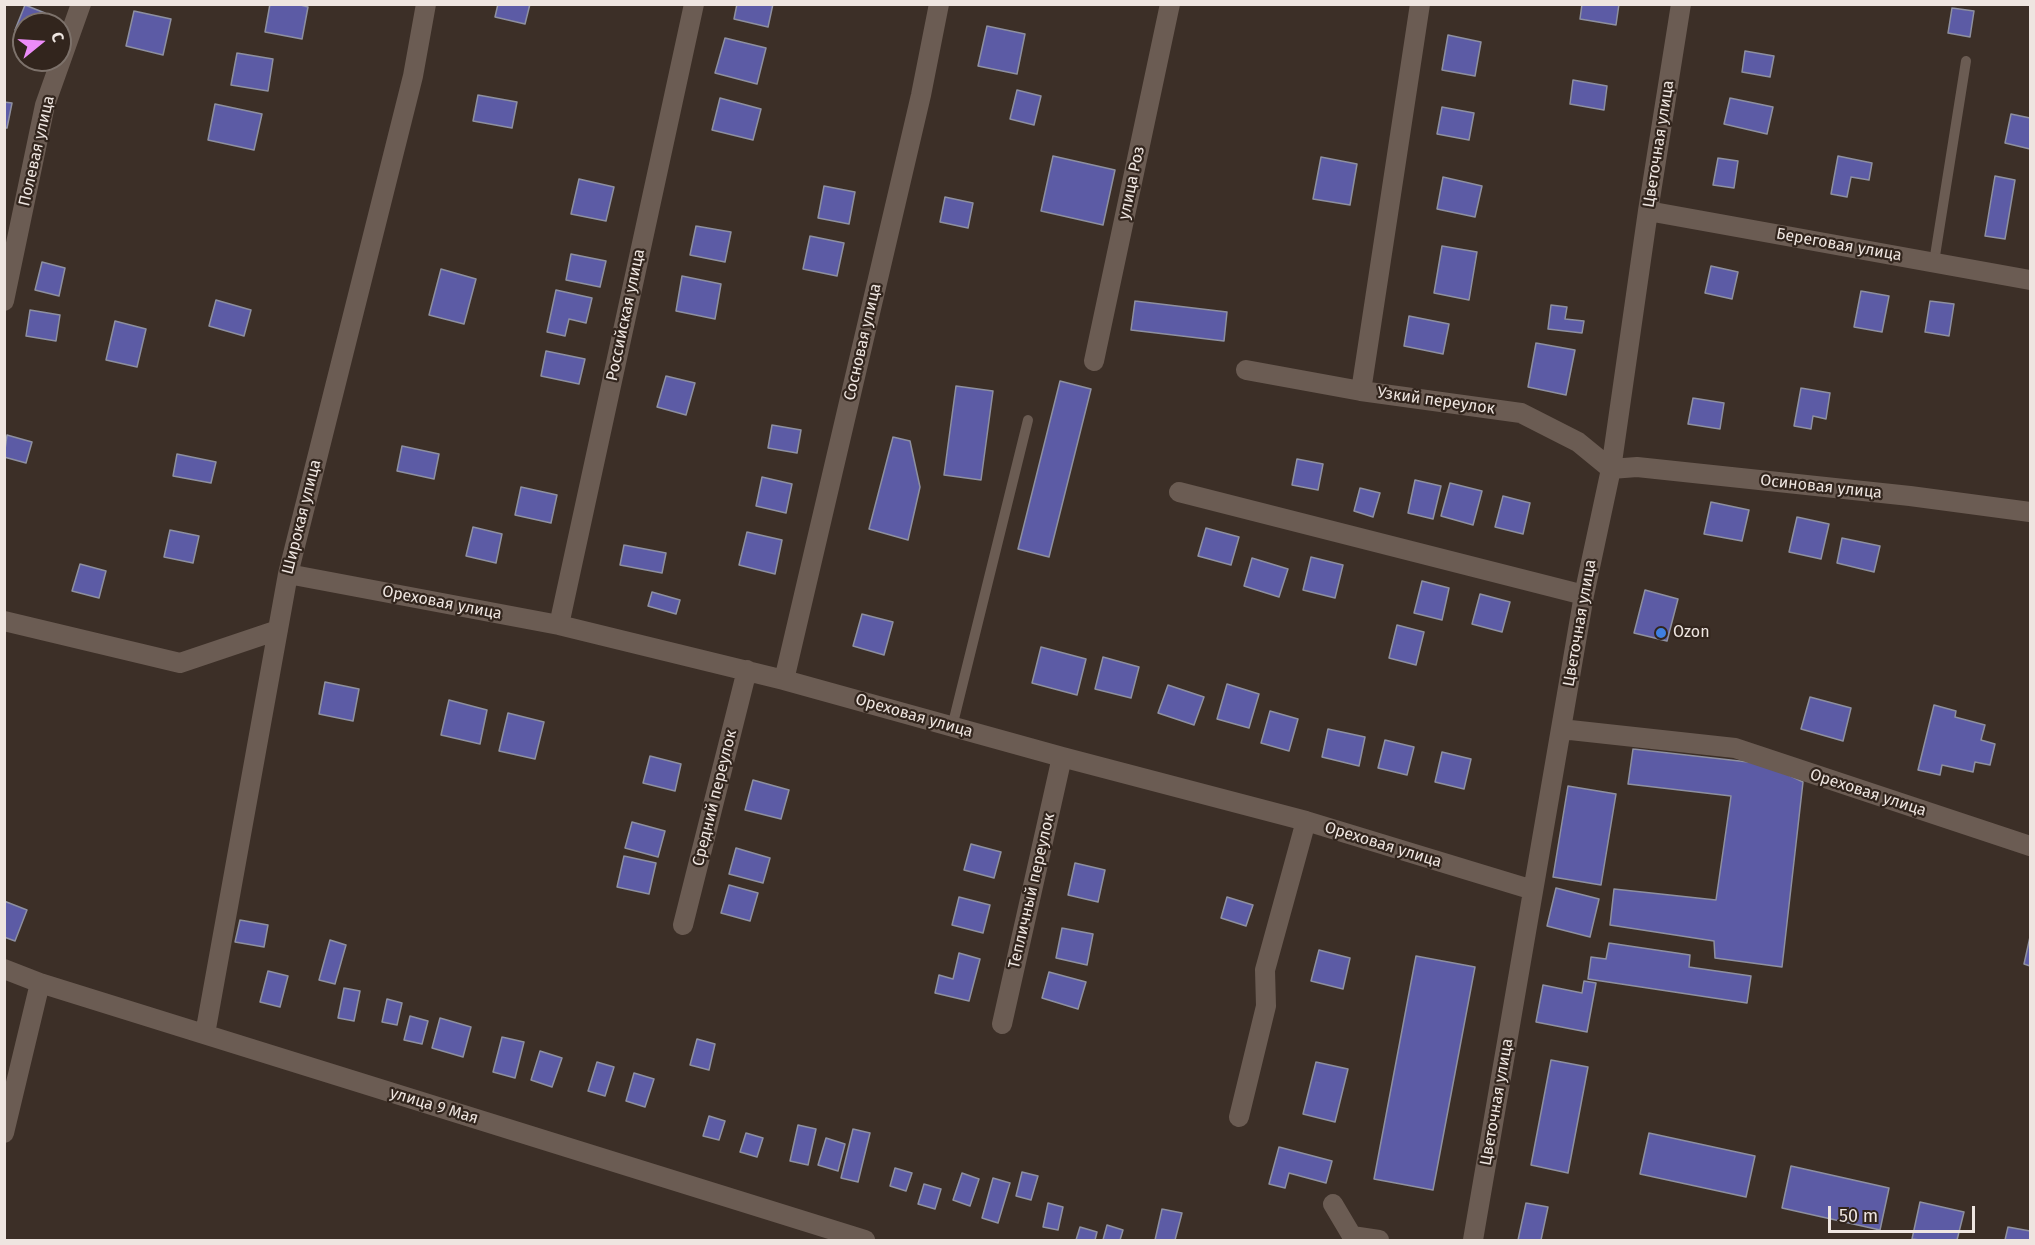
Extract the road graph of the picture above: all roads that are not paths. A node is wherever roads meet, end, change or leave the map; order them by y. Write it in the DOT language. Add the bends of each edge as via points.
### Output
graph roads {
  1 [pos="81,4"];
  2 [pos="426,4"];
  3 [pos="694,4"];
  4 [pos="939,4"];
  5 [pos="1170,4"];
  6 [pos="1420,4"];
  7 [pos="1681,4"];
  8 [pos="1966,61"];
  9 [pos="1648,211"];
  10 [pos="1934,262"];
  11 [pos="2031,280"];
  12 [pos="4,301"];
  13 [pos="1094,362"];
  14 [pos="1246,370"];
  15 [pos="1361,391"];
  16 [pos="1028,420"];
  17 [pos="1611,469"];
  18 [pos="1179,492"];
  19 [pos="2031,512"];
  20 [pos="288,574"];
  21 [pos="1584,595"];
  22 [pos="4,621"];
  23 [pos="559,625"];
  24 [pos="278,630"];
  25 [pos="747,670"];
  26 [pos="784,680"];
  27 [pos="952,727"];
  28 [pos="1561,729"];
  29 [pos="1062,757"];
  30 [pos="1306,821"];
  31 [pos="2031,846"];
  32 [pos="1533,890"];
  33 [pos="683,925"];
  34 [pos="4,969"];
  35 [pos="40,982"];
  36 [pos="1002,1024"];
  37 [pos="205,1034"];
  38 [pos="1239,1117"];
  39 [pos="4,1133"];
  40 [pos="1333,1204"];
  41 [pos="865,1240"];
  42 [pos="1379,1240"];
  43 [pos="1473,1240"];
  1 -- 12 [label="street, Полевая улица" via="45,105"];
  2 -- 20 [label="street, Широкая улица" via="412,76"];
  3 -- 23 [label="street, Российская улица"];
  4 -- 26 [label="street, Сосновая улица"];
  5 -- 13 [label="street, улица Роз"];
  6 -- 15 [label="street"];
  7 -- 9 [label="street, Цветочная улица"];
  8 -- 10 [label="lane"];
  9 -- 10 [label="street, Береговая улица"];
  9 -- 17 [label="street, Цветочная улица"];
  10 -- 11 [label="street, Береговая улица"];
  14 -- 15 [label="street, Узкий переулок"];
  15 -- 17 [label="street, Узкий переулок" via="1521,413 1578,442"];
  16 -- 27 [label="lane"];
  17 -- 19 [label="street, Осиновая улица" via="1637,467"];
  17 -- 21 [label="street, Цветочная улица"];
  18 -- 21 [label="street"];
  20 -- 23 [label="street, Ореховая улица"];
  20 -- 24 [label="street, Широкая улица"];
  21 -- 28 [label="street, Цветочная улица"];
  22 -- 24 [label="street" via="180,663"];
  23 -- 25 [label="street, Ореховая улица"];
  24 -- 37 [label="street, Широкая улица"];
  25 -- 26 [label="street, Ореховая улица"];
  25 -- 33 [label="street, Средний переулок"];
  26 -- 27 [label="street, Ореховая улица"];
  27 -- 29 [label="street, Ореховая улица"];
  28 -- 31 [label="street, Ореховая улица" via="1735,748"];
  28 -- 32 [label="street, Цветочная улица"];
  29 -- 30 [label="street, Ореховая улица"];
  29 -- 36 [label="street, Тепличный переулок"];
  30 -- 32 [label="street, Ореховая улица"];
  30 -- 38 [label="street" via="1265,970 1266,1006"];
  32 -- 43 [label="street, Цветочная улица"];
  34 -- 35 [label="street, улица 9 Мая"];
  35 -- 37 [label="street, улица 9 Мая"];
  35 -- 39 [label="street"];
  37 -- 41 [label="street, улица 9 Мая"];
  40 -- 42 [label="street" via="1352,1236"];
}
